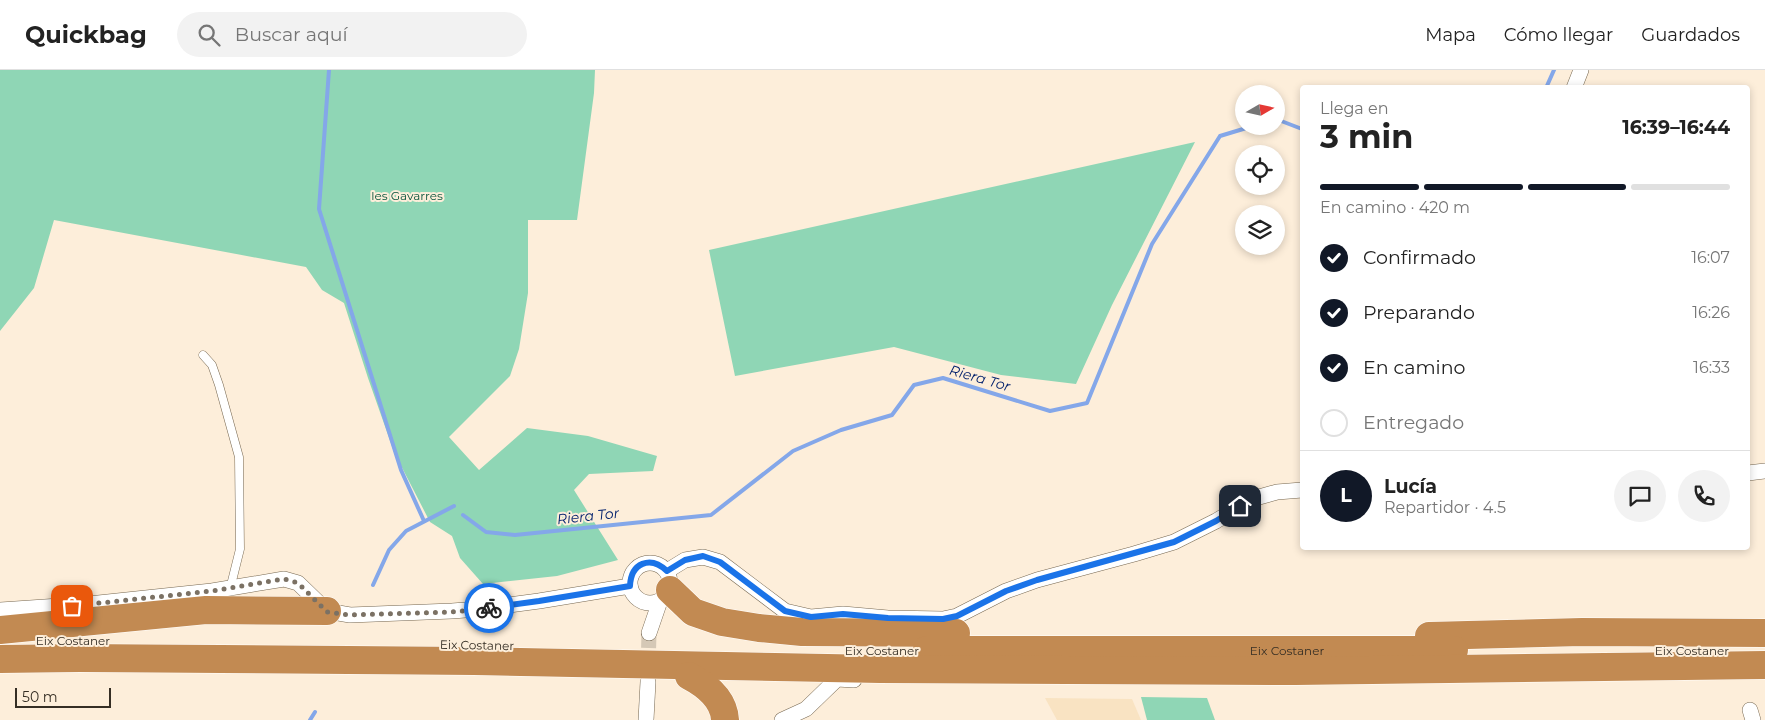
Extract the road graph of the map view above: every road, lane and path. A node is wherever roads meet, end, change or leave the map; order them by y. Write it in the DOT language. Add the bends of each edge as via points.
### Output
graph roads {
  1 [pos="1581,70"];
  2 [pos="1575,85"];
  3 [pos="203,355"];
  4 [pos="1765,471"];
  5 [pos="1750,473"];
  6 [pos="1300,490"];
  7 [pos="298,583"];
  8 [pos="630,586"];
  9 [pos="666,587"];
  10 [pos="230,589"];
  11 [pos="640,601"];
  12 [pos="0,610"];
  13 [pos="292,610"];
  14 [pos="327,612"];
  15 [pos="0,630"];
  16 [pos="1765,633"];
  17 [pos="0,640"];
  18 [pos="1765,650"];
  19 [pos="0,659"];
  20 [pos="474,662"];
  21 [pos="1765,666"];
  22 [pos="689,676"];
  23 [pos="1765,677"];
  24 [pos="837,679"];
  25 [pos="648,682"];
  26 [pos="646,720"];
  27 [pos="725,720"];
  28 [pos="782,720"];
  1 -- 2 [label="street"];
  3 -- 10 [label="lane" via="212,365 239,457 240,549"];
  4 -- 5 [label="street"];
  6 -- 9 [label="street" via="1252,499 1174,542 1037,580 1006,591 957,616 943,619 843,614 811,617 785,611 720,562 703,556 685,560"];
  7 -- 10 [label="street" via="284,579"];
  7 -- 13 [label="street" via="300,603"];
  7 -- 14 [label="street"];
  8 -- 9 [label="street" via="633,572 642,564 655,563"];
  8 -- 11 [label="street"];
  8 -- 14 [label="street" via="452,612 350,615"];
  9 -- 11 [label="street" via="648,604"];
  9 -- 11 [label="street" via="649,633"];
  9 -- 16 [label="highway" via="693,612 722,622 802,632 1388,637 1601,632"];
  10 -- 12 [label="street"];
  13 -- 14 [label="highway"];
  13 -- 15 [label="highway" via="206,610"];
  17 -- 18 [label="highway, Eix Costaner" via="878,650"];
  19 -- 20 [label="highway"];
  20 -- 21 [label="highway" via="880,669"];
  20 -- 22 [label="highway" via="579,672"];
  22 -- 24 [label="highway"];
  22 -- 27 [label="highway" via="714,694 722,706"];
  23 -- 24 [label="street" via="1289,684"];
  24 -- 28 [label="street" via="806,710"];
  25 -- 26 [label="street"];
}
